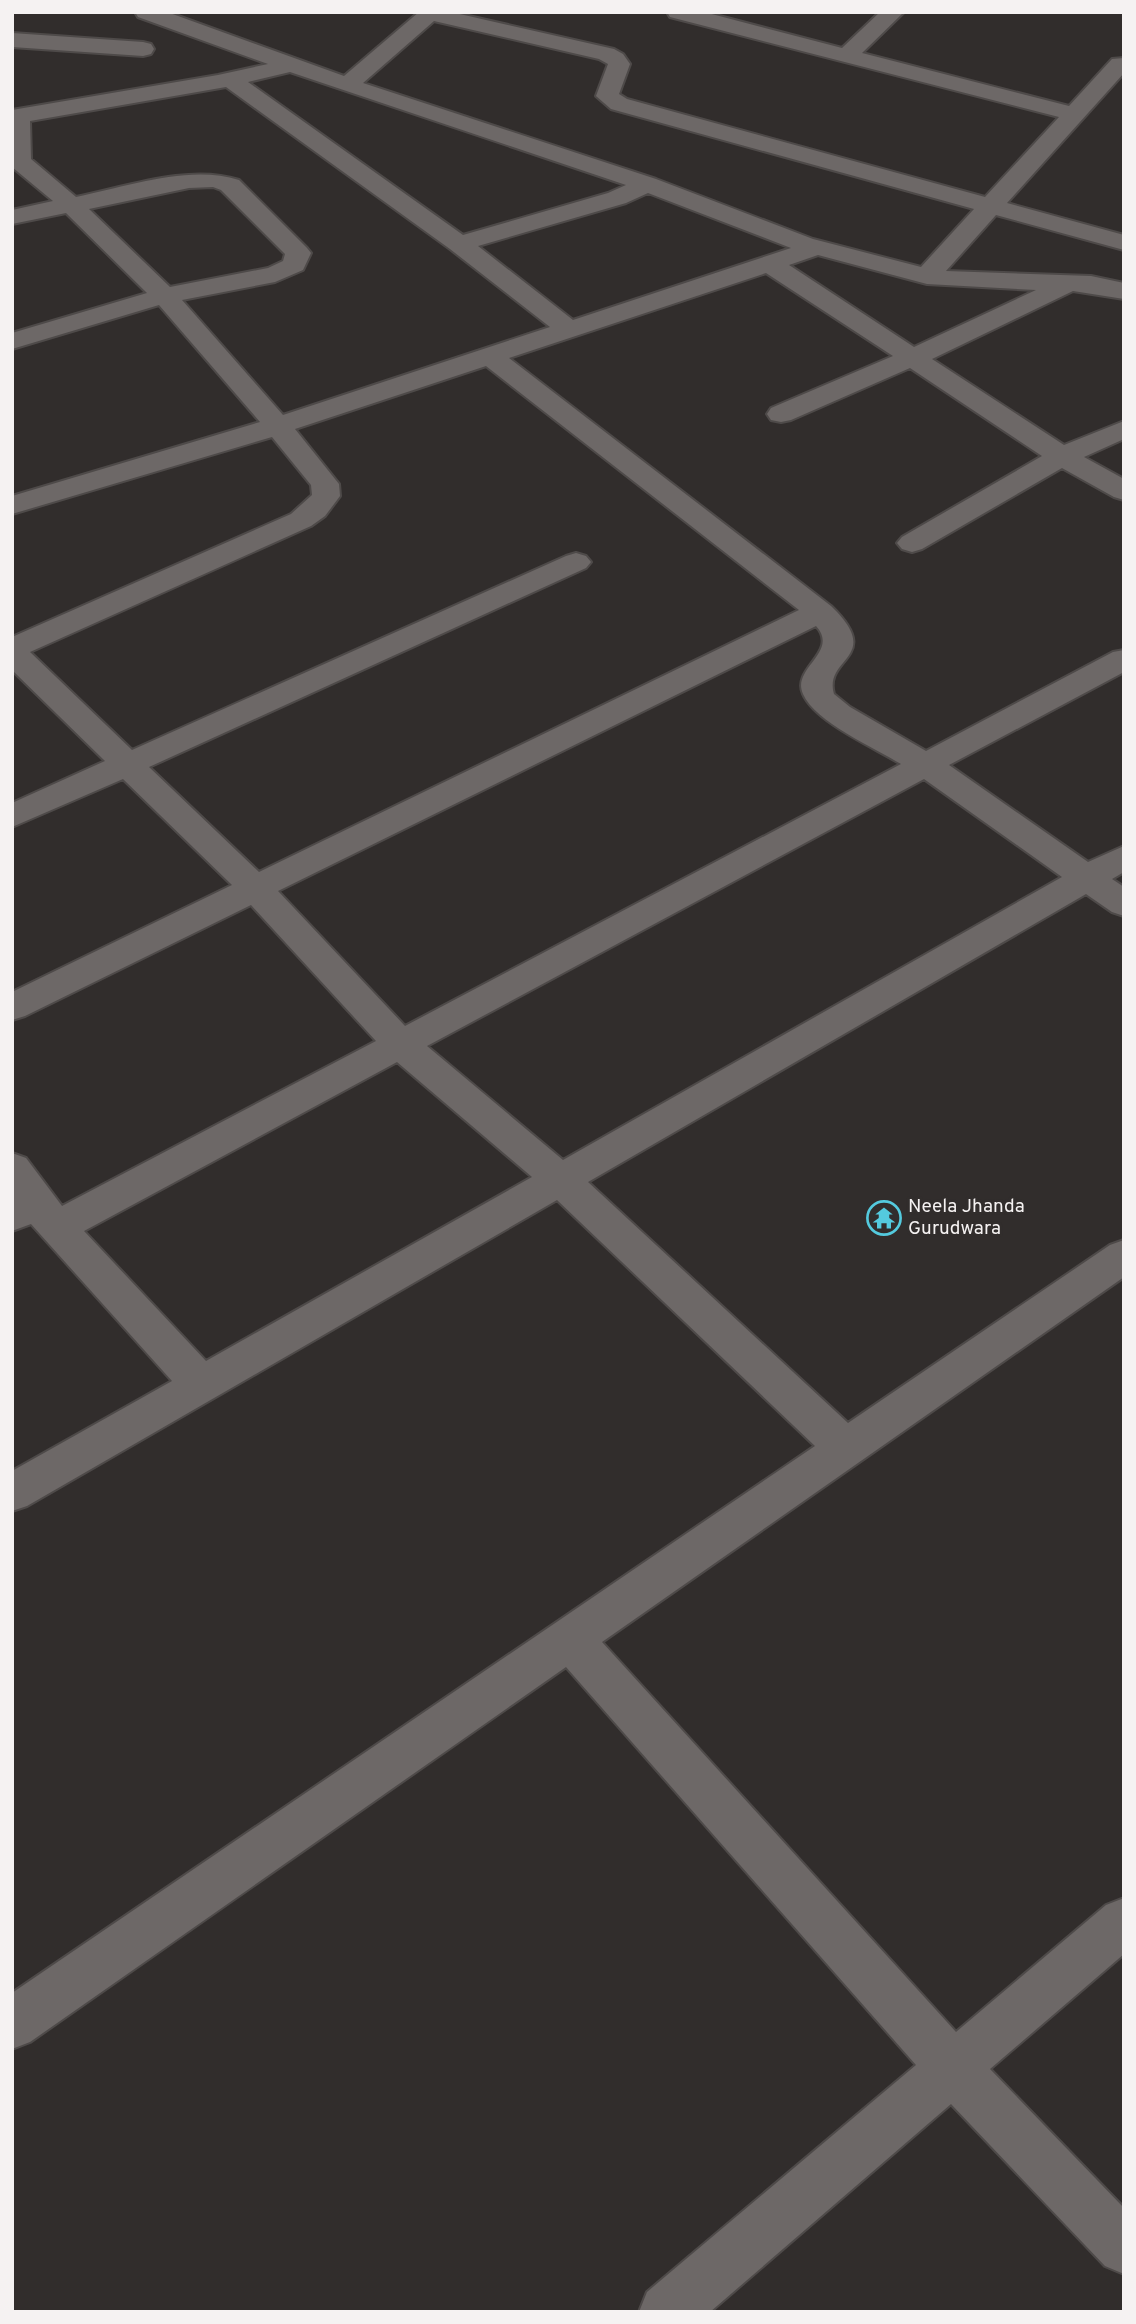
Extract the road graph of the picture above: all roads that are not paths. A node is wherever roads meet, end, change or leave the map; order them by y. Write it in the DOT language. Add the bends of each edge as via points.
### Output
graph roads {
  1 [pos="146,12"];
  2 [pos="678,12"];
  3 [pos="894,12"];
  4 [pos="431,13"];
  5 [pos="719,17"];
  6 [pos="12,40"];
  7 [pos="143,49"];
  8 [pos="846,55"];
  9 [pos="1122,63"];
  10 [pos="292,65"];
  11 [pos="230,79"];
  12 [pos="347,85"];
  13 [pos="15,109"];
  14 [pos="1074,114"];
  15 [pos="16,161"];
  16 [pos="647,184"];
  17 [pos="74,205"];
  18 [pos="988,207"];
  19 [pos="12,217"];
  20 [pos="1124,243"];
  21 [pos="459,244"];
  22 [pos="818,247"];
  23 [pos="770,264"];
  24 [pos="927,276"];
  25 [pos="1071,284"];
  26 [pos="1124,291"];
  27 [pos="163,296"];
  28 [pos="570,330"];
  29 [pos="12,341"];
  30 [pos="490,356"];
  31 [pos="914,357"];
  32 [pos="782,414"];
  33 [pos="278,426"];
  34 [pos="1124,429"];
  35 [pos="1062,456"];
  36 [pos="1124,491"];
  37 [pos="12,505"];
  38 [pos="912,543"];
  39 [pos="576,562"];
  40 [pos="820,612"];
  41 [pos="12,650"];
  42 [pos="1124,659"];
  43 [pos="126,764"];
  44 [pos="926,764"];
  45 [pos="12,816"];
  46 [pos="1124,857"];
  47 [pos="1087,879"];
  48 [pos="255,888"];
  49 [pos="1124,904"];
  50 [pos="12,1007"];
  51 [pos="400,1044"];
  52 [pos="12,1168"];
  53 [pos="561,1180"];
  54 [pos="35,1216"];
  55 [pos="1124,1256"];
  56 [pos="202,1385"];
  57 [pos="846,1448"];
  58 [pos="12,1493"];
  59 [pos="570,1639"];
  60 [pos="1124,1922"];
  61 [pos="12,2024"];
  62 [pos="953,2068"];
  63 [pos="1124,2247"];
  64 [pos="667,2312"];
  1 -- 10 [label="street"];
  2 -- 5 [label="street"];
  3 -- 8 [label="street"];
  4 -- 12 [label="street"];
  4 -- 18 [label="street" via="606,54 619,64 607,96 619,104"];
  5 -- 8 [label="street"];
  6 -- 7 [label="street"];
  8 -- 14 [label="street"];
  9 -- 14 [label="street"];
  10 -- 11 [label="street"];
  10 -- 12 [label="street"];
  11 -- 13 [label="street"];
  11 -- 21 [label="street"];
  12 -- 16 [label="street"];
  13 -- 15 [label="street"];
  14 -- 18 [label="street"];
  15 -- 17 [label="street"];
  16 -- 21 [label="street" via="617,198"];
  16 -- 22 [label="street"];
  17 -- 19 [label="street"];
  17 -- 27 [label="street"];
  17 -- 27 [label="street" via="189,181 215,180 230,185 298,253 294,265 286,270"];
  18 -- 20 [label="street"];
  18 -- 24 [label="street"];
  21 -- 28 [label="street"];
  22 -- 23 [label="street"];
  22 -- 24 [label="street"];
  23 -- 28 [label="street"];
  23 -- 31 [label="street"];
  24 -- 25 [label="street"];
  25 -- 26 [label="street"];
  25 -- 31 [label="street"];
  27 -- 29 [label="street"];
  27 -- 33 [label="street"];
  28 -- 30 [label="street"];
  30 -- 33 [label="street"];
  30 -- 40 [label="street"];
  31 -- 32 [label="street"];
  31 -- 35 [label="street"];
  33 -- 37 [label="street"];
  33 -- 41 [label="street" via="325,484 326,496 315,510"];
  34 -- 35 [label="street"];
  35 -- 36 [label="street"];
  35 -- 38 [label="street"];
  39 -- 43 [label="street"];
  40 -- 44 [label="street" via="838,634 839,647 818,677 820,695 833,708"];
  40 -- 48 [label="street"];
  41 -- 43 [label="street"];
  42 -- 44 [label="street"];
  43 -- 45 [label="street"];
  43 -- 48 [label="street"];
  44 -- 47 [label="street"];
  44 -- 51 [label="street"];
  46 -- 47 [label="street"];
  47 -- 49 [label="street"];
  47 -- 53 [label="street"];
  48 -- 50 [label="street"];
  48 -- 51 [label="street"];
  51 -- 53 [label="street"];
  51 -- 54 [label="street"];
  52 -- 54 [label="street"];
  53 -- 56 [label="street"];
  53 -- 57 [label="street"];
  54 -- 56 [label="street"];
  55 -- 57 [label="street"];
  56 -- 58 [label="street"];
  57 -- 59 [label="street"];
  59 -- 61 [label="street"];
  59 -- 62 [label="street"];
  60 -- 62 [label="street"];
  62 -- 63 [label="street"];
  62 -- 64 [label="street"];
}
